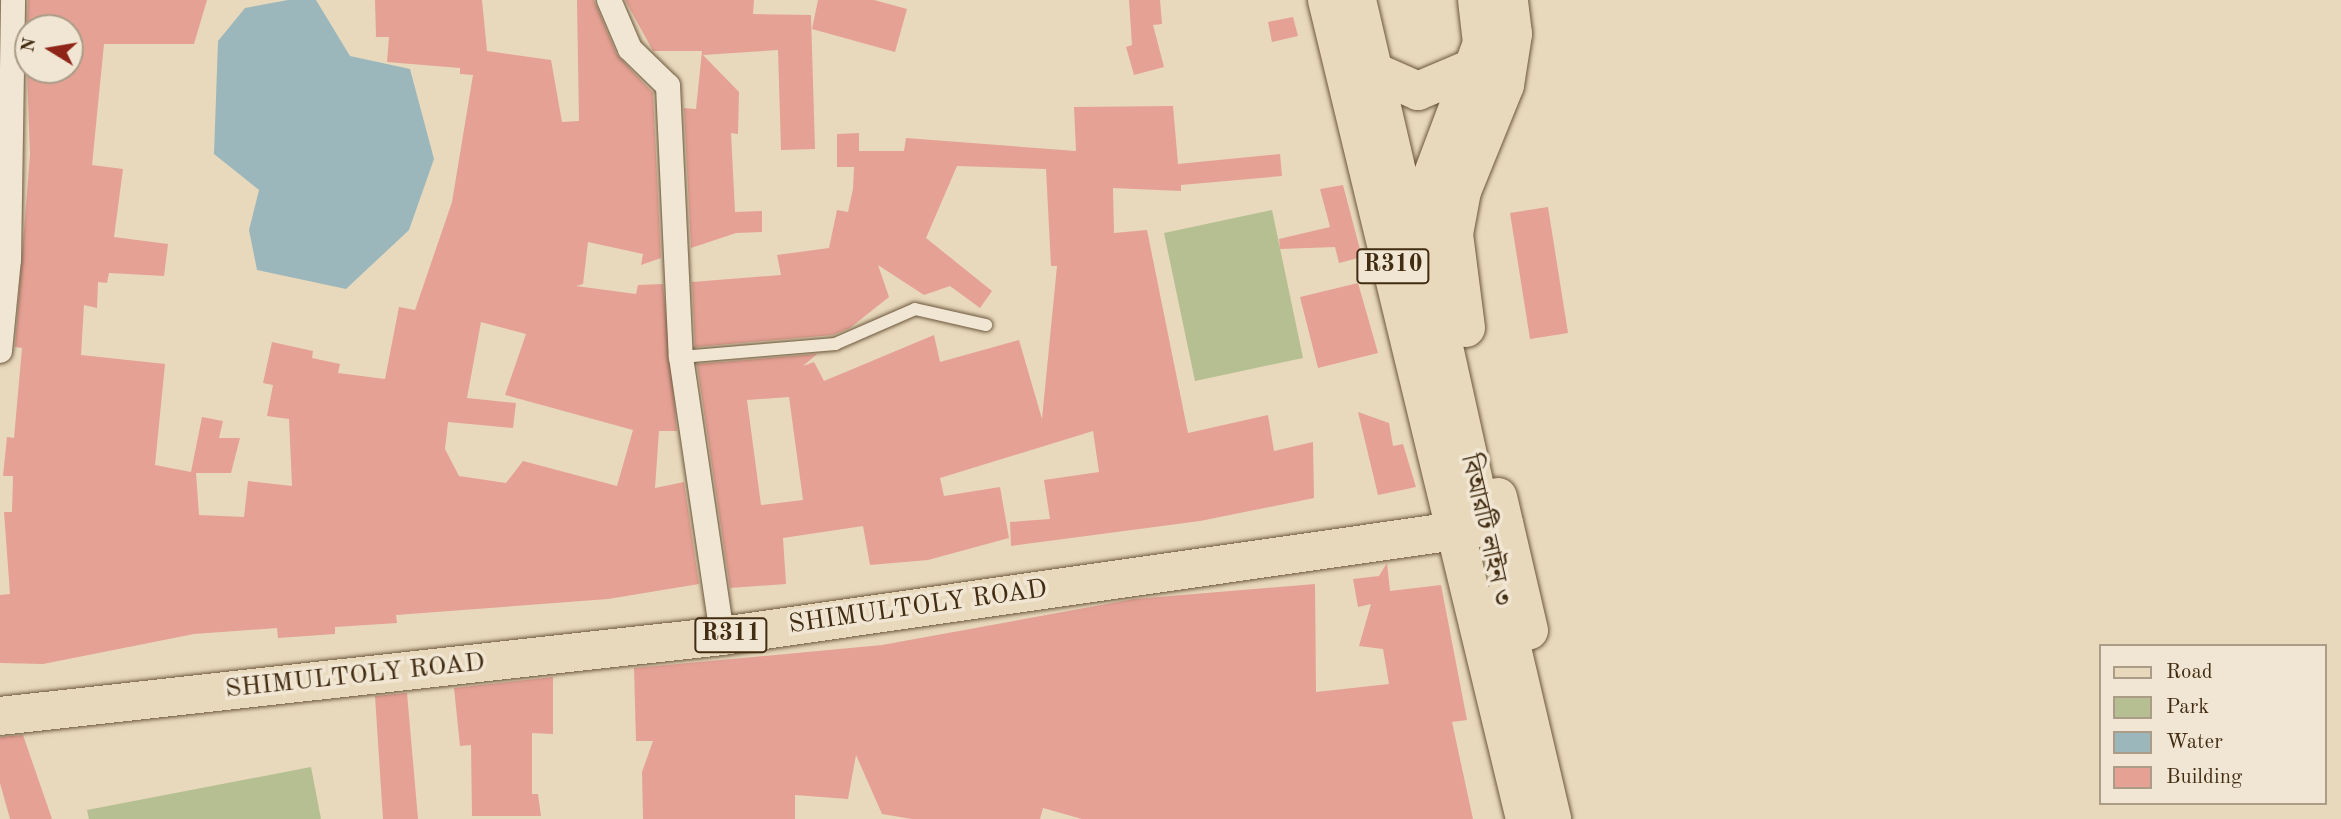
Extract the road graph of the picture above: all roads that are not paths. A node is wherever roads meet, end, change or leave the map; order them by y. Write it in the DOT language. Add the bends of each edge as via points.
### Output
graph roads {
  1 [pos="13,0"];
  2 [pos="609,0"];
  3 [pos="1327,0"];
  4 [pos="1357,0"];
  5 [pos="1477,0"];
  6 [pos="1509,0"];
  7 [pos="1472,68"];
  8 [pos="1375,72"];
  9 [pos="1421,243"];
  10 [pos="986,325"];
  11 [pos="0,351"];
  12 [pos="681,357"];
  13 [pos="1482,529"];
  14 [pos="722,636"];
  15 [pos="0,716"];
  16 [pos="1525,819"];
  17 [pos="1552,819"];
  18 [pos="1574,819"];
  1 -- 11 [label="street" via="9,260"];
  2 -- 12 [label="street" via="630,49 668,86"];
  3 -- 13 [label="main road, R310"];
  4 -- 8 [label="main road, বিআরটি লাইন ৩"];
  5 -- 7 [label="main road, বিআরটি লাইন ৩" via="1482,43"];
  6 -- 13 [label="main road, R310" via="1513,34 1505,85 1462,191 1454,234"];
  7 -- 8 [label="main road" via="1418,91"];
  7 -- 9 [label="main road, বিআরটি লাইন ৩" via="1428,187"];
  8 -- 9 [label="main road, বিআরটি লাইন ৩" via="1402,193"];
  9 -- 13 [label="main road, বিআরটি লাইন ৩"];
  10 -- 12 [label="lane" via="915,309 835,345"];
  12 -- 14 [label="street"];
  13 -- 14 [label="main road, SHIMULTOLY ROAD / R311"];
  13 -- 16 [label="main road, R310"];
  13 -- 17 [label="main road, বিআরটি লাইন ৩"];
  13 -- 18 [label="main road, R310"];
  14 -- 15 [label="main road, SHIMULTOLY ROAD / R311"];
}
